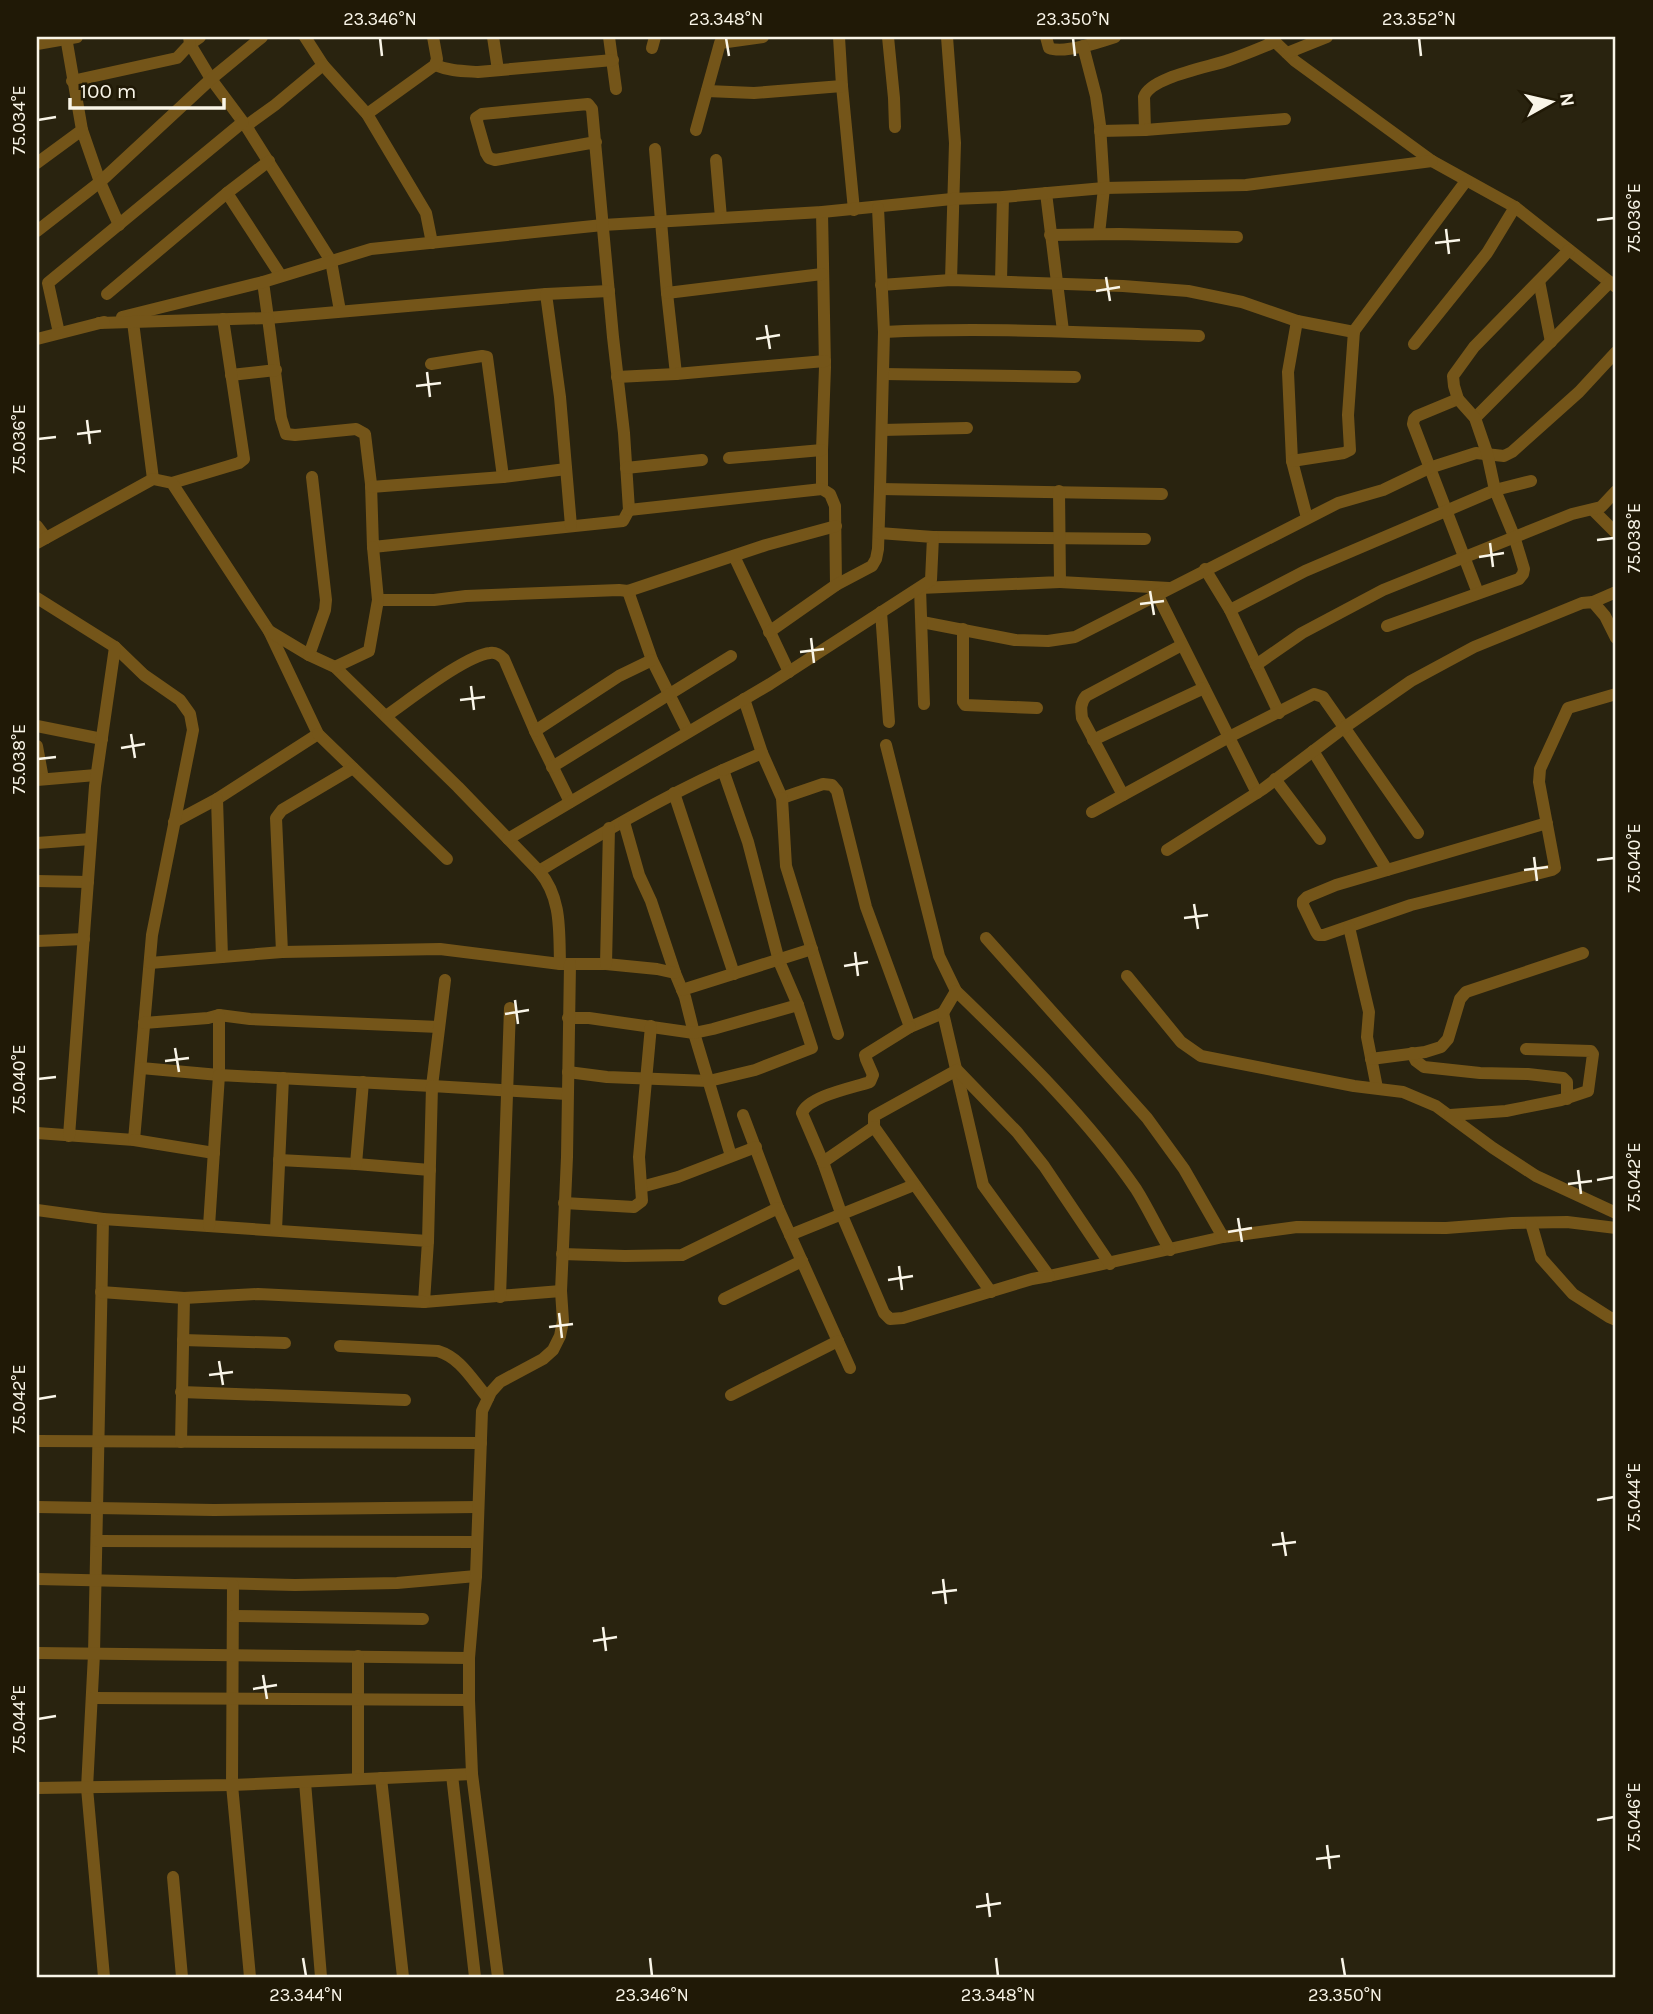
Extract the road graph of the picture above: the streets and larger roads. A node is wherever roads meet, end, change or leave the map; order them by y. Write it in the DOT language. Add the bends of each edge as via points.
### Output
graph roads {
  1 [pos="70,37"];
  2 [pos="262,37"];
  3 [pos="305,37"];
  4 [pos="433,37"];
  5 [pos="493,37"];
  6 [pos="609,37"];
  7 [pos="763,37"];
  8 [pos="839,37"];
  9 [pos="888,37"];
  10 [pos="947,37"];
  11 [pos="1046,37"];
  12 [pos="1111,37"];
  13 [pos="1327,37"];
  14 [pos="193,39"];
  15 [pos="1273,39"];
  16 [pos="719,40"];
  17 [pos="37,44"];
  18 [pos="1083,46"];
  19 [pos="1287,53"];
  20 [pos="613,60"];
  21 [pos="323,65"];
  22 [pos="435,65"];
  23 [pos="498,70"];
  24 [pos="211,79"];
  25 [pos="72,81"];
  26 [pos="842,86"];
  27 [pos="616,89"];
  28 [pos="707,91"];
  29 [pos="367,114"];
  30 [pos="1285,119"];
  31 [pos="245,124"];
  32 [pos="895,127"];
  33 [pos="82,130"];
  34 [pos="696,130"];
  35 [pos="1145,130"];
  36 [pos="1100,131"];
  37 [pos="596,142"];
  38 [pos="655,149"];
  39 [pos="716,160"];
  40 [pos="1432,161"];
  41 [pos="270,162"];
  42 [pos="37,163"];
  43 [pos="1466,181"];
  44 [pos="100,182"];
  45 [pos="1104,188"];
  46 [pos="227,193"];
  47 [pos="1046,193"];
  48 [pos="1003,197"];
  49 [pos="952,199"];
  50 [pos="1515,207"];
  51 [pos="878,208"];
  52 [pos="854,210"];
  53 [pos="822,212"];
  54 [pos="721,218"];
  55 [pos="661,222"];
  56 [pos="118,225"];
  57 [pos="603,225"];
  58 [pos="37,231"];
  59 [pos="1099,234"];
  60 [pos="1050,235"];
  61 [pos="1237,237"];
  62 [pos="432,243"];
  63 [pos="1569,250"];
  64 [pos="331,261"];
  65 [pos="822,274"];
  66 [pos="281,276"];
  67 [pos="951,280"];
  68 [pos="1001,281"];
  69 [pos="1539,281"];
  70 [pos="263,282"];
  71 [pos="1059,284"];
  72 [pos="881,285"];
  73 [pos="1613,285"];
  74 [pos="609,291"];
  75 [pos="667,293"];
  76 [pos="107,294"];
  77 [pos="546,294"];
  78 [pos="340,312"];
  79 [pos="268,318"];
  80 [pos="223,319"];
  81 [pos="1297,321"];
  82 [pos="133,322"];
  83 [pos="99,323"];
  84 [pos="1063,331"];
  85 [pos="884,332"];
  86 [pos="1354,332"];
  87 [pos="59,333"];
  88 [pos="1199,336"];
  89 [pos="37,339"];
  90 [pos="1551,342"];
  91 [pos="1414,344"];
  92 [pos="1616,352"];
  93 [pos="824,361"];
  94 [pos="431,364"];
  95 [pos="276,370"];
  96 [pos="676,374"];
  97 [pos="883,374"];
  98 [pos="231,375"];
  99 [pos="617,377"];
  100 [pos="1075,377"];
  101 [pos="1458,399"];
  102 [pos="1475,418"];
  103 [pos="967,428"];
  104 [pos="882,430"];
  105 [pos="822,450"];
  106 [pos="1487,453"];
  107 [pos="729,458"];
  108 [pos="702,460"];
  109 [pos="1292,461"];
  110 [pos="626,468"];
  111 [pos="1429,468"];
  112 [pos="566,469"];
  113 [pos="312,477"];
  114 [pos="503,477"];
  115 [pos="153,479"];
  116 [pos="1531,481"];
  117 [pos="172,483"];
  118 [pos="371,487"];
  119 [pos="822,489"];
  120 [pos="880,489"];
  121 [pos="1495,490"];
  122 [pos="1059,491"];
  123 [pos="1616,491"];
  124 [pos="1162,494"];
  125 [pos="629,510"];
  126 [pos="1593,510"];
  127 [pos="1446,511"];
  128 [pos="1307,518"];
  129 [pos="37,526"];
  130 [pos="571,526"];
  131 [pos="836,526"];
  132 [pos="878,533"];
  133 [pos="1616,533"];
  134 [pos="1514,536"];
  135 [pos="933,537"];
  136 [pos="1060,538"];
  137 [pos="1145,539"];
  138 [pos="41,540"];
  139 [pos="373,547"];
  140 [pos="734,556"];
  141 [pos="1464,558"];
  142 [pos="1205,569"];
  143 [pos="1060,582"];
  144 [pos="836,585"];
  145 [pos="1169,587"];
  146 [pos="920,588"];
  147 [pos="628,592"];
  148 [pos="1616,592"];
  149 [pos="1478,593"];
  150 [pos="1157,594"];
  151 [pos="38,600"];
  152 [pos="378,600"];
  153 [pos="1593,602"];
  154 [pos="1230,610"];
  155 [pos="881,612"];
  156 [pos="922,622"];
  157 [pos="1387,626"];
  158 [pos="962,629"];
  159 [pos="269,631"];
  160 [pos="769,632"];
  161 [pos="1616,638"];
  162 [pos="1182,645"];
  163 [pos="116,647"];
  164 [pos="309,655"];
  165 [pos="731,656"];
  166 [pos="652,660"];
  167 [pos="1256,665"];
  168 [pos="335,667"];
  169 [pos="789,672"];
  170 [pos="1204,688"];
  171 [pos="669,693"];
  172 [pos="1616,694"];
  173 [pos="744,699"];
  174 [pos="924,704"];
  175 [pos="1037,708"];
  176 [pos="1279,713"];
  177 [pos="386,716"];
  178 [pos="889,722"];
  179 [pos="37,726"];
  180 [pos="1345,727"];
  181 [pos="535,731"];
  182 [pos="688,732"];
  183 [pos="318,734"];
  184 [pos="1229,737"];
  185 [pos="102,739"];
  186 [pos="1093,740"];
  187 [pos="886,745"];
  188 [pos="37,746"];
  189 [pos="1313,751"];
  190 [pos="762,753"];
  191 [pos="552,767"];
  192 [pos="353,768"];
  193 [pos="723,770"];
  194 [pos="96,775"];
  195 [pos="40,779"];
  196 [pos="1275,779"];
  197 [pos="674,793"];
  198 [pos="1257,793"];
  199 [pos="1123,795"];
  200 [pos="782,798"];
  201 [pos="217,799"];
  202 [pos="570,802"];
  203 [pos="1093,812"];
  204 [pos="174,822"];
  205 [pos="624,822"];
  206 [pos="1547,823"];
  207 [pos="610,828"];
  208 [pos="1419,833"];
  209 [pos="91,839"];
  210 [pos="508,839"];
  211 [pos="1320,839"];
  212 [pos="37,843"];
  213 [pos="1167,850"];
  214 [pos="447,859"];
  215 [pos="1387,870"];
  216 [pos="539,872"];
  217 [pos="37,881"];
  218 [pos="88,882"];
  219 [pos="1349,927"];
  220 [pos="986,938"];
  221 [pos="84,939"];
  222 [pos="37,941"];
  223 [pos="812,949"];
  224 [pos="282,953"];
  225 [pos="1583,953"];
  226 [pos="222,957"];
  227 [pos="779,961"];
  228 [pos="149,963"];
  229 [pos="565,964"];
  230 [pos="606,964"];
  231 [pos="675,973"];
  232 [pos="734,974"];
  233 [pos="1127,975"];
  234 [pos="445,980"];
  235 [pos="682,990"];
  236 [pos="956,991"];
  237 [pos="798,1005"];
  238 [pos="510,1009"];
  239 [pos="943,1013"];
  240 [pos="219,1015"];
  241 [pos="568,1018"];
  242 [pos="144,1023"];
  243 [pos="650,1026"];
  244 [pos="439,1027"];
  245 [pos="910,1027"];
  246 [pos="694,1032"];
  247 [pos="838,1034"];
  248 [pos="1526,1048"];
  249 [pos="1412,1053"];
  250 [pos="1371,1059"];
  251 [pos="141,1068"];
  252 [pos="957,1070"];
  253 [pos="568,1072"];
  254 [pos="219,1074"];
  255 [pos="283,1078"];
  256 [pos="646,1078"];
  257 [pos="709,1081"];
  258 [pos="363,1082"];
  259 [pos="432,1086"];
  260 [pos="1377,1088"];
  261 [pos="508,1091"];
  262 [pos="567,1094"];
  263 [pos="1567,1099"];
  264 [pos="743,1115"];
  265 [pos="1449,1115"];
  266 [pos="874,1126"];
  267 [pos="37,1133"];
  268 [pos="69,1136"];
  269 [pos="134,1140"];
  270 [pos="755,1147"];
  271 [pos="214,1153"];
  272 [pos="732,1156"];
  273 [pos="279,1160"];
  274 [pos="823,1162"];
  275 [pos="356,1164"];
  276 [pos="430,1170"];
  277 [pos="914,1185"];
  278 [pos="641,1187"];
  279 [pos="564,1203"];
  280 [pos="778,1208"];
  281 [pos="37,1210"];
  282 [pos="841,1213"];
  283 [pos="1616,1213"];
  284 [pos="103,1219"];
  285 [pos="1531,1223"];
  286 [pos="209,1226"];
  287 [pos="1616,1228"];
  288 [pos="276,1230"];
  289 [pos="790,1235"];
  290 [pos="1223,1237"];
  291 [pos="428,1241"];
  292 [pos="1170,1250"];
  293 [pos="562,1254"];
  294 [pos="802,1261"];
  295 [pos="1110,1264"];
  296 [pos="1049,1276"];
  297 [pos="561,1291"];
  298 [pos="101,1292"];
  299 [pos="991,1293"];
  300 [pos="500,1297"];
  301 [pos="184,1298"];
  302 [pos="724,1299"];
  303 [pos="424,1302"];
  304 [pos="1616,1320"];
  305 [pos="183,1340"];
  306 [pos="838,1341"];
  307 [pos="285,1343"];
  308 [pos="340,1346"];
  309 [pos="850,1368"];
  310 [pos="181,1392"];
  311 [pos="731,1395"];
  312 [pos="488,1398"];
  313 [pos="405,1400"];
  314 [pos="37,1441"];
  315 [pos="181,1442"];
  316 [pos="98,1443"];
  317 [pos="481,1443"];
  318 [pos="37,1507"];
  319 [pos="478,1507"];
  320 [pos="98,1509"];
  321 [pos="97,1541"];
  322 [pos="477,1542"];
  323 [pos="476,1576"];
  324 [pos="37,1579"];
  325 [pos="95,1581"];
  326 [pos="233,1585"];
  327 [pos="233,1615"];
  328 [pos="423,1619"];
  329 [pos="37,1653"];
  330 [pos="94,1654"];
  331 [pos="232,1655"];
  332 [pos="358,1656"];
  333 [pos="469,1658"];
  334 [pos="92,1698"];
  335 [pos="357,1699"];
  336 [pos="234,1700"];
  337 [pos="469,1700"];
  338 [pos="472,1774"];
  339 [pos="452,1775"];
  340 [pos="381,1778"];
  341 [pos="358,1779"];
  342 [pos="305,1782"];
  343 [pos="232,1786"];
  344 [pos="37,1788"];
  345 [pos="87,1788"];
  346 [pos="173,1877"];
  347 [pos="495,1949"];
  348 [pos="472,1951"];
  349 [pos="104,1977"];
  350 [pos="182,1977"];
  351 [pos="250,1977"];
  352 [pos="321,1977"];
  353 [pos="403,1977"];
  354 [pos="475,1977"];
  355 [pos="498,1977"];
  1 -- 17 [label="street"];
  1 -- 25 [label="street"];
  2 -- 24 [label="street"];
  3 -- 21 [label="street"];
  4 -- 22 [label="street"];
  5 -- 23 [label="street"];
  6 -- 20 [label="street"];
  7 -- 16 [label="street"];
  8 -- 26 [label="street"];
  9 -- 32 [label="street"];
  10 -- 49 [label="street" via="955,143"];
  11 -- 18 [label="street" via="1055,51"];
  12 -- 18 [label="street"];
  13 -- 19 [label="street"];
  14 -- 24 [label="street"];
  14 -- 25 [label="street" via="177,58"];
  15 -- 19 [label="street"];
  15 -- 35 [label="street" via="1229,60 1152,86 1144,97"];
  16 -- 28 [label="street"];
  18 -- 36 [label="street"];
  19 -- 40 [label="street"];
  20 -- 23 [label="street"];
  20 -- 27 [label="street"];
  21 -- 29 [label="street"];
  21 -- 31 [label="street"];
  22 -- 23 [label="street" via="461,71"];
  22 -- 29 [label="street"];
  24 -- 31 [label="street"];
  24 -- 44 [label="street"];
  25 -- 33 [label="street"];
  26 -- 28 [label="street" via="754,93"];
  26 -- 52 [label="street"];
  28 -- 34 [label="street"];
  29 -- 62 [label="street" via="426,213"];
  30 -- 35 [label="street"];
  31 -- 41 [label="street"];
  31 -- 56 [label="street"];
  33 -- 42 [label="street"];
  33 -- 44 [label="street"];
  35 -- 36 [label="street"];
  36 -- 45 [label="street"];
  37 -- 37 [label="street" via="592,109 587,104 476,118 486,153 495,160"];
  37 -- 57 [label="street"];
  38 -- 55 [label="street"];
  39 -- 54 [label="street"];
  40 -- 43 [label="street"];
  40 -- 45 [label="street" via="1246,185"];
  41 -- 46 [label="street"];
  41 -- 64 [label="street"];
  43 -- 50 [label="street"];
  43 -- 86 [label="street"];
  44 -- 56 [label="street"];
  44 -- 58 [label="street"];
  45 -- 47 [label="street"];
  45 -- 59 [label="street"];
  46 -- 66 [label="street"];
  46 -- 76 [label="street"];
  47 -- 48 [label="street"];
  47 -- 60 [label="street"];
  48 -- 49 [label="street"];
  48 -- 68 [label="street"];
  49 -- 51 [label="street"];
  49 -- 67 [label="street"];
  50 -- 63 [label="street"];
  50 -- 91 [label="street" via="1487,253"];
  51 -- 52 [label="street"];
  51 -- 72 [label="street"];
  52 -- 53 [label="street"];
  53 -- 54 [label="street"];
  53 -- 65 [label="street"];
  54 -- 55 [label="street"];
  55 -- 57 [label="street"];
  55 -- 75 [label="street"];
  56 -- 87 [label="street" via="48,283"];
  57 -- 62 [label="street"];
  57 -- 74 [label="street"];
  59 -- 60 [label="street"];
  59 -- 61 [label="street"];
  60 -- 71 [label="street"];
  62 -- 64 [label="street" via="371,249"];
  63 -- 69 [label="street"];
  63 -- 73 [label="street"];
  64 -- 66 [label="street"];
  64 -- 78 [label="street"];
  65 -- 75 [label="street"];
  65 -- 93 [label="street"];
  66 -- 70 [label="street"];
  67 -- 68 [label="street"];
  67 -- 72 [label="street"];
  68 -- 71 [label="street"];
  69 -- 90 [label="street"];
  69 -- 101 [label="street" via="1463,361 1453,376"];
  70 -- 79 [label="street"];
  70 -- 83 [label="street"];
  71 -- 81 [label="street" via="1188,291 1242,302"];
  71 -- 84 [label="street"];
  72 -- 85 [label="street"];
  73 -- 90 [label="street"];
  74 -- 77 [label="street"];
  74 -- 99 [label="street"];
  75 -- 96 [label="street"];
  77 -- 78 [label="street"];
  77 -- 112 [label="street"];
  78 -- 79 [label="street"];
  79 -- 80 [label="street"];
  79 -- 95 [label="street"];
  80 -- 82 [label="street"];
  80 -- 98 [label="street"];
  81 -- 86 [label="street"];
  81 -- 109 [label="street" via="1288,372"];
  82 -- 83 [label="street"];
  82 -- 115 [label="street"];
  83 -- 87 [label="street"];
  84 -- 85 [label="street"];
  84 -- 88 [label="street"];
  85 -- 97 [label="street"];
  86 -- 109 [label="street" via="1348,415 1351,448"];
  87 -- 89 [label="street"];
  90 -- 102 [label="street"];
  92 -- 106 [label="street" via="1511,452 1504,456"];
  93 -- 96 [label="street"];
  93 -- 105 [label="street"];
  94 -- 114 [label="street" via="487,357"];
  95 -- 98 [label="street"];
  95 -- 118 [label="street" via="286,434 363,432"];
  96 -- 99 [label="street"];
  97 -- 100 [label="street"];
  97 -- 104 [label="street"];
  98 -- 117 [label="street" via="244,459"];
  99 -- 110 [label="street"];
  101 -- 102 [label="street"];
  101 -- 111 [label="street" via="1414,419"];
  102 -- 106 [label="street"];
  103 -- 104 [label="street"];
  104 -- 120 [label="street"];
  105 -- 107 [label="street"];
  105 -- 119 [label="street"];
  106 -- 111 [label="street"];
  106 -- 121 [label="street"];
  108 -- 110 [label="street"];
  109 -- 128 [label="street"];
  110 -- 125 [label="street"];
  111 -- 127 [label="street"];
  111 -- 128 [label="street"];
  112 -- 114 [label="street"];
  112 -- 130 [label="street"];
  113 -- 164 [label="street" via="326,600"];
  114 -- 118 [label="street"];
  115 -- 117 [label="street"];
  115 -- 138 [label="street"];
  116 -- 121 [label="street"];
  117 -- 159 [label="street"];
  118 -- 139 [label="street"];
  119 -- 125 [label="street"];
  119 -- 131 [label="street" via="833,499"];
  120 -- 122 [label="street"];
  120 -- 132 [label="street"];
  121 -- 127 [label="street"];
  121 -- 134 [label="street"];
  122 -- 124 [label="street"];
  122 -- 136 [label="street"];
  123 -- 126 [label="street"];
  125 -- 130 [label="street" via="623,521"];
  126 -- 133 [label="street"];
  126 -- 134 [label="street"];
  127 -- 141 [label="street"];
  127 -- 154 [label="street" via="1304,571"];
  128 -- 142 [label="street"];
  129 -- 138 [label="street"];
  130 -- 139 [label="street"];
  131 -- 140 [label="street"];
  131 -- 144 [label="street"];
  132 -- 135 [label="street"];
  132 -- 144 [label="street" via="872,566"];
  134 -- 141 [label="street"];
  134 -- 149 [label="street" via="1524,569 1521,577"];
  135 -- 136 [label="street"];
  135 -- 146 [label="street" via="931,580"];
  136 -- 137 [label="street"];
  136 -- 143 [label="street"];
  139 -- 152 [label="street"];
  140 -- 147 [label="street"];
  140 -- 160 [label="street"];
  141 -- 149 [label="street"];
  141 -- 167 [label="street" via="1383,590 1302,633"];
  142 -- 145 [label="street"];
  142 -- 154 [label="street"];
  143 -- 145 [label="street"];
  143 -- 146 [label="street"];
  144 -- 160 [label="street"];
  145 -- 150 [label="street"];
  146 -- 155 [label="street"];
  146 -- 156 [label="street"];
  147 -- 152 [label="street"];
  147 -- 166 [label="street"];
  148 -- 153 [label="street"];
  149 -- 157 [label="street"];
  150 -- 158 [label="street" via="1075,637 1015,640"];
  150 -- 162 [label="street"];
  151 -- 163 [label="street"];
  152 -- 168 [label="street" via="369,651"];
  153 -- 161 [label="street"];
  153 -- 180 [label="street" via="1474,647 1411,681"];
  154 -- 167 [label="street"];
  155 -- 169 [label="street"];
  155 -- 178 [label="street"];
  156 -- 158 [label="street"];
  156 -- 174 [label="street"];
  158 -- 175 [label="street" via="965,705"];
  159 -- 164 [label="street"];
  159 -- 183 [label="street"];
  160 -- 169 [label="street"];
  162 -- 170 [label="street"];
  162 -- 186 [label="street" via="1086,696 1080,707"];
  163 -- 185 [label="street"];
  163 -- 204 [label="street" via="144,675 180,700 190,714 193,730"];
  164 -- 168 [label="street"];
  165 -- 171 [label="street"];
  166 -- 171 [label="street"];
  166 -- 181 [label="street"];
  167 -- 176 [label="street"];
  168 -- 177 [label="street"];
  169 -- 173 [label="street"];
  170 -- 184 [label="street"];
  170 -- 186 [label="street"];
  171 -- 182 [label="street"];
  171 -- 191 [label="street"];
  172 -- 206 [label="street" via="1565,711 1540,769"];
  173 -- 182 [label="street"];
  173 -- 190 [label="street"];
  176 -- 180 [label="street" via="1320,695"];
  176 -- 184 [label="street"];
  177 -- 181 [label="street" via="472,657 495,653 505,659"];
  177 -- 210 [label="street"];
  179 -- 185 [label="street"];
  180 -- 189 [label="street"];
  180 -- 208 [label="street"];
  181 -- 191 [label="street"];
  182 -- 202 [label="street"];
  183 -- 192 [label="street"];
  183 -- 201 [label="street"];
  184 -- 198 [label="street"];
  184 -- 199 [label="street"];
  185 -- 194 [label="street"];
  186 -- 199 [label="street"];
  187 -- 236 [label="street" via="939,957"];
  188 -- 195 [label="street"];
  189 -- 196 [label="street"];
  189 -- 215 [label="street"];
  190 -- 193 [label="street"];
  190 -- 200 [label="street"];
  191 -- 202 [label="street"];
  192 -- 214 [label="street"];
  192 -- 224 [label="street" via="276,818"];
  193 -- 197 [label="street"];
  193 -- 227 [label="street" via="748,842"];
  194 -- 195 [label="street"];
  194 -- 209 [label="street"];
  196 -- 198 [label="street"];
  196 -- 211 [label="street"];
  197 -- 205 [label="street"];
  197 -- 232 [label="street"];
  198 -- 213 [label="street"];
  199 -- 203 [label="street"];
  200 -- 223 [label="street" via="786,866"];
  200 -- 245 [label="street" via="823,784 837,791 866,907"];
  201 -- 204 [label="street"];
  201 -- 226 [label="street"];
  202 -- 210 [label="street"];
  204 -- 228 [label="street"];
  205 -- 207 [label="street"];
  205 -- 231 [label="street"];
  206 -- 215 [label="street"];
  206 -- 219 [label="street" via="1552,870 1410,905"];
  207 -- 216 [label="street"];
  207 -- 230 [label="street"];
  209 -- 212 [label="street"];
  209 -- 218 [label="street"];
  210 -- 216 [label="street"];
  215 -- 219 [label="street" via="1336,885 1303,901 1318,935"];
  216 -- 229 [label="street" via="558,907"];
  217 -- 218 [label="street"];
  218 -- 221 [label="street"];
  219 -- 250 [label="street" via="1368,1012"];
  220 -- 290 [label="street" via="1147,1118 1184,1169"];
  221 -- 222 [label="street"];
  221 -- 268 [label="street"];
  223 -- 227 [label="street"];
  223 -- 247 [label="street"];
  224 -- 226 [label="street"];
  224 -- 229 [label="street" via="440,949"];
  225 -- 249 [label="street" via="1466,992 1445,1044"];
  226 -- 228 [label="street"];
  227 -- 232 [label="street"];
  227 -- 237 [label="street"];
  228 -- 242 [label="street"];
  229 -- 230 [label="street"];
  229 -- 241 [label="street"];
  230 -- 231 [label="street"];
  231 -- 235 [label="street"];
  232 -- 235 [label="street"];
  233 -- 260 [label="street" via="1181,1042 1201,1056"];
  234 -- 244 [label="street"];
  235 -- 246 [label="street"];
  236 -- 239 [label="street"];
  236 -- 292 [label="street" via="1081,1117 1136,1190"];
  237 -- 246 [label="street"];
  237 -- 257 [label="street" via="811,1049"];
  238 -- 261 [label="street"];
  239 -- 245 [label="street"];
  239 -- 252 [label="street"];
  240 -- 242 [label="street"];
  240 -- 244 [label="street"];
  240 -- 254 [label="street"];
  241 -- 243 [label="street"];
  241 -- 253 [label="street"];
  242 -- 251 [label="street"];
  243 -- 246 [label="street"];
  243 -- 256 [label="street"];
  244 -- 259 [label="street"];
  245 -- 274 [label="street" via="865,1055 873,1074 870,1082 814,1100 802,1110"];
  246 -- 257 [label="street"];
  248 -- 263 [label="street" via="1591,1051 1588,1091"];
  249 -- 250 [label="street"];
  249 -- 263 [label="street" via="1424,1067 1563,1078"];
  250 -- 260 [label="street"];
  251 -- 254 [label="street"];
  251 -- 269 [label="street"];
  252 -- 266 [label="street" via="874,1116"];
  252 -- 295 [label="street" via="1044,1166"];
  252 -- 296 [label="street" via="983,1185"];
  253 -- 256 [label="street"];
  253 -- 262 [label="street"];
  254 -- 255 [label="street"];
  254 -- 271 [label="street"];
  255 -- 258 [label="street"];
  255 -- 273 [label="street"];
  256 -- 257 [label="street"];
  256 -- 278 [label="street"];
  257 -- 272 [label="street"];
  258 -- 259 [label="street"];
  258 -- 275 [label="street"];
  259 -- 261 [label="street"];
  259 -- 276 [label="street"];
  260 -- 265 [label="street" via="1403,1091"];
  261 -- 262 [label="street"];
  261 -- 300 [label="street"];
  262 -- 279 [label="street"];
  263 -- 265 [label="street" via="1506,1111"];
  264 -- 270 [label="street"];
  265 -- 283 [label="street" via="1536,1176"];
  266 -- 274 [label="street"];
  266 -- 277 [label="street"];
  267 -- 268 [label="street"];
  268 -- 269 [label="street"];
  269 -- 271 [label="street"];
  270 -- 272 [label="street"];
  270 -- 280 [label="street"];
  271 -- 286 [label="street"];
  272 -- 278 [label="street"];
  273 -- 275 [label="street"];
  273 -- 288 [label="street"];
  274 -- 282 [label="street"];
  275 -- 276 [label="street"];
  276 -- 291 [label="street"];
  277 -- 282 [label="street"];
  277 -- 299 [label="street"];
  278 -- 279 [label="street" via="642,1201 634,1208"];
  279 -- 293 [label="street"];
  280 -- 289 [label="street"];
  280 -- 293 [label="street" via="682,1255"];
  281 -- 284 [label="street"];
  282 -- 289 [label="street"];
  282 -- 299 [label="street" via="890,1319"];
  284 -- 286 [label="street"];
  284 -- 298 [label="street"];
  285 -- 287 [label="street"];
  285 -- 290 [label="street" via="1446,1228 1297,1227"];
  285 -- 304 [label="street" via="1541,1258 1573,1294"];
  286 -- 288 [label="street"];
  288 -- 291 [label="street"];
  289 -- 294 [label="street"];
  290 -- 292 [label="street"];
  291 -- 303 [label="street"];
  292 -- 295 [label="street"];
  293 -- 297 [label="street"];
  294 -- 302 [label="street"];
  294 -- 306 [label="street"];
  295 -- 296 [label="street"];
  296 -- 299 [label="street"];
  297 -- 300 [label="street"];
  297 -- 312 [label="street" via="563,1321 553,1350 500,1382"];
  298 -- 301 [label="street"];
  298 -- 316 [label="street"];
  300 -- 303 [label="street"];
  301 -- 303 [label="street" via="258,1294"];
  301 -- 305 [label="street"];
  305 -- 307 [label="street"];
  305 -- 310 [label="street"];
  306 -- 309 [label="street"];
  306 -- 311 [label="street"];
  308 -- 312 [label="street" via="451,1355"];
  310 -- 313 [label="street"];
  310 -- 315 [label="street"];
  312 -- 317 [label="street" via="482,1411"];
  314 -- 316 [label="street"];
  315 -- 316 [label="street"];
  315 -- 317 [label="street"];
  316 -- 320 [label="street"];
  317 -- 319 [label="street"];
  318 -- 320 [label="street"];
  319 -- 320 [label="street"];
  319 -- 322 [label="street"];
  320 -- 321 [label="street"];
  321 -- 322 [label="street"];
  321 -- 325 [label="street"];
  322 -- 323 [label="street"];
  323 -- 326 [label="street" via="397,1583"];
  323 -- 333 [label="street"];
  324 -- 325 [label="street"];
  325 -- 326 [label="street"];
  325 -- 330 [label="street"];
  326 -- 327 [label="street"];
  327 -- 328 [label="street"];
  327 -- 331 [label="street"];
  329 -- 330 [label="street"];
  330 -- 331 [label="street"];
  330 -- 334 [label="street"];
  331 -- 332 [label="street"];
  331 -- 336 [label="street"];
  332 -- 333 [label="street"];
  332 -- 335 [label="street"];
  333 -- 337 [label="street"];
  334 -- 336 [label="street"];
  334 -- 345 [label="street"];
  335 -- 336 [label="street"];
  335 -- 337 [label="street"];
  335 -- 341 [label="street"];
  336 -- 343 [label="street"];
  337 -- 338 [label="street"];
  338 -- 339 [label="street"];
  338 -- 347 [label="street"];
  339 -- 340 [label="street"];
  339 -- 348 [label="street"];
  340 -- 341 [label="street"];
  340 -- 353 [label="street"];
  341 -- 342 [label="street"];
  342 -- 343 [label="street"];
  342 -- 352 [label="street"];
  343 -- 345 [label="street"];
  343 -- 351 [label="street"];
  344 -- 345 [label="street"];
  345 -- 349 [label="street"];
  346 -- 350 [label="street"];
  347 -- 348 [label="street"];
  347 -- 355 [label="street"];
  348 -- 354 [label="street"];
}
